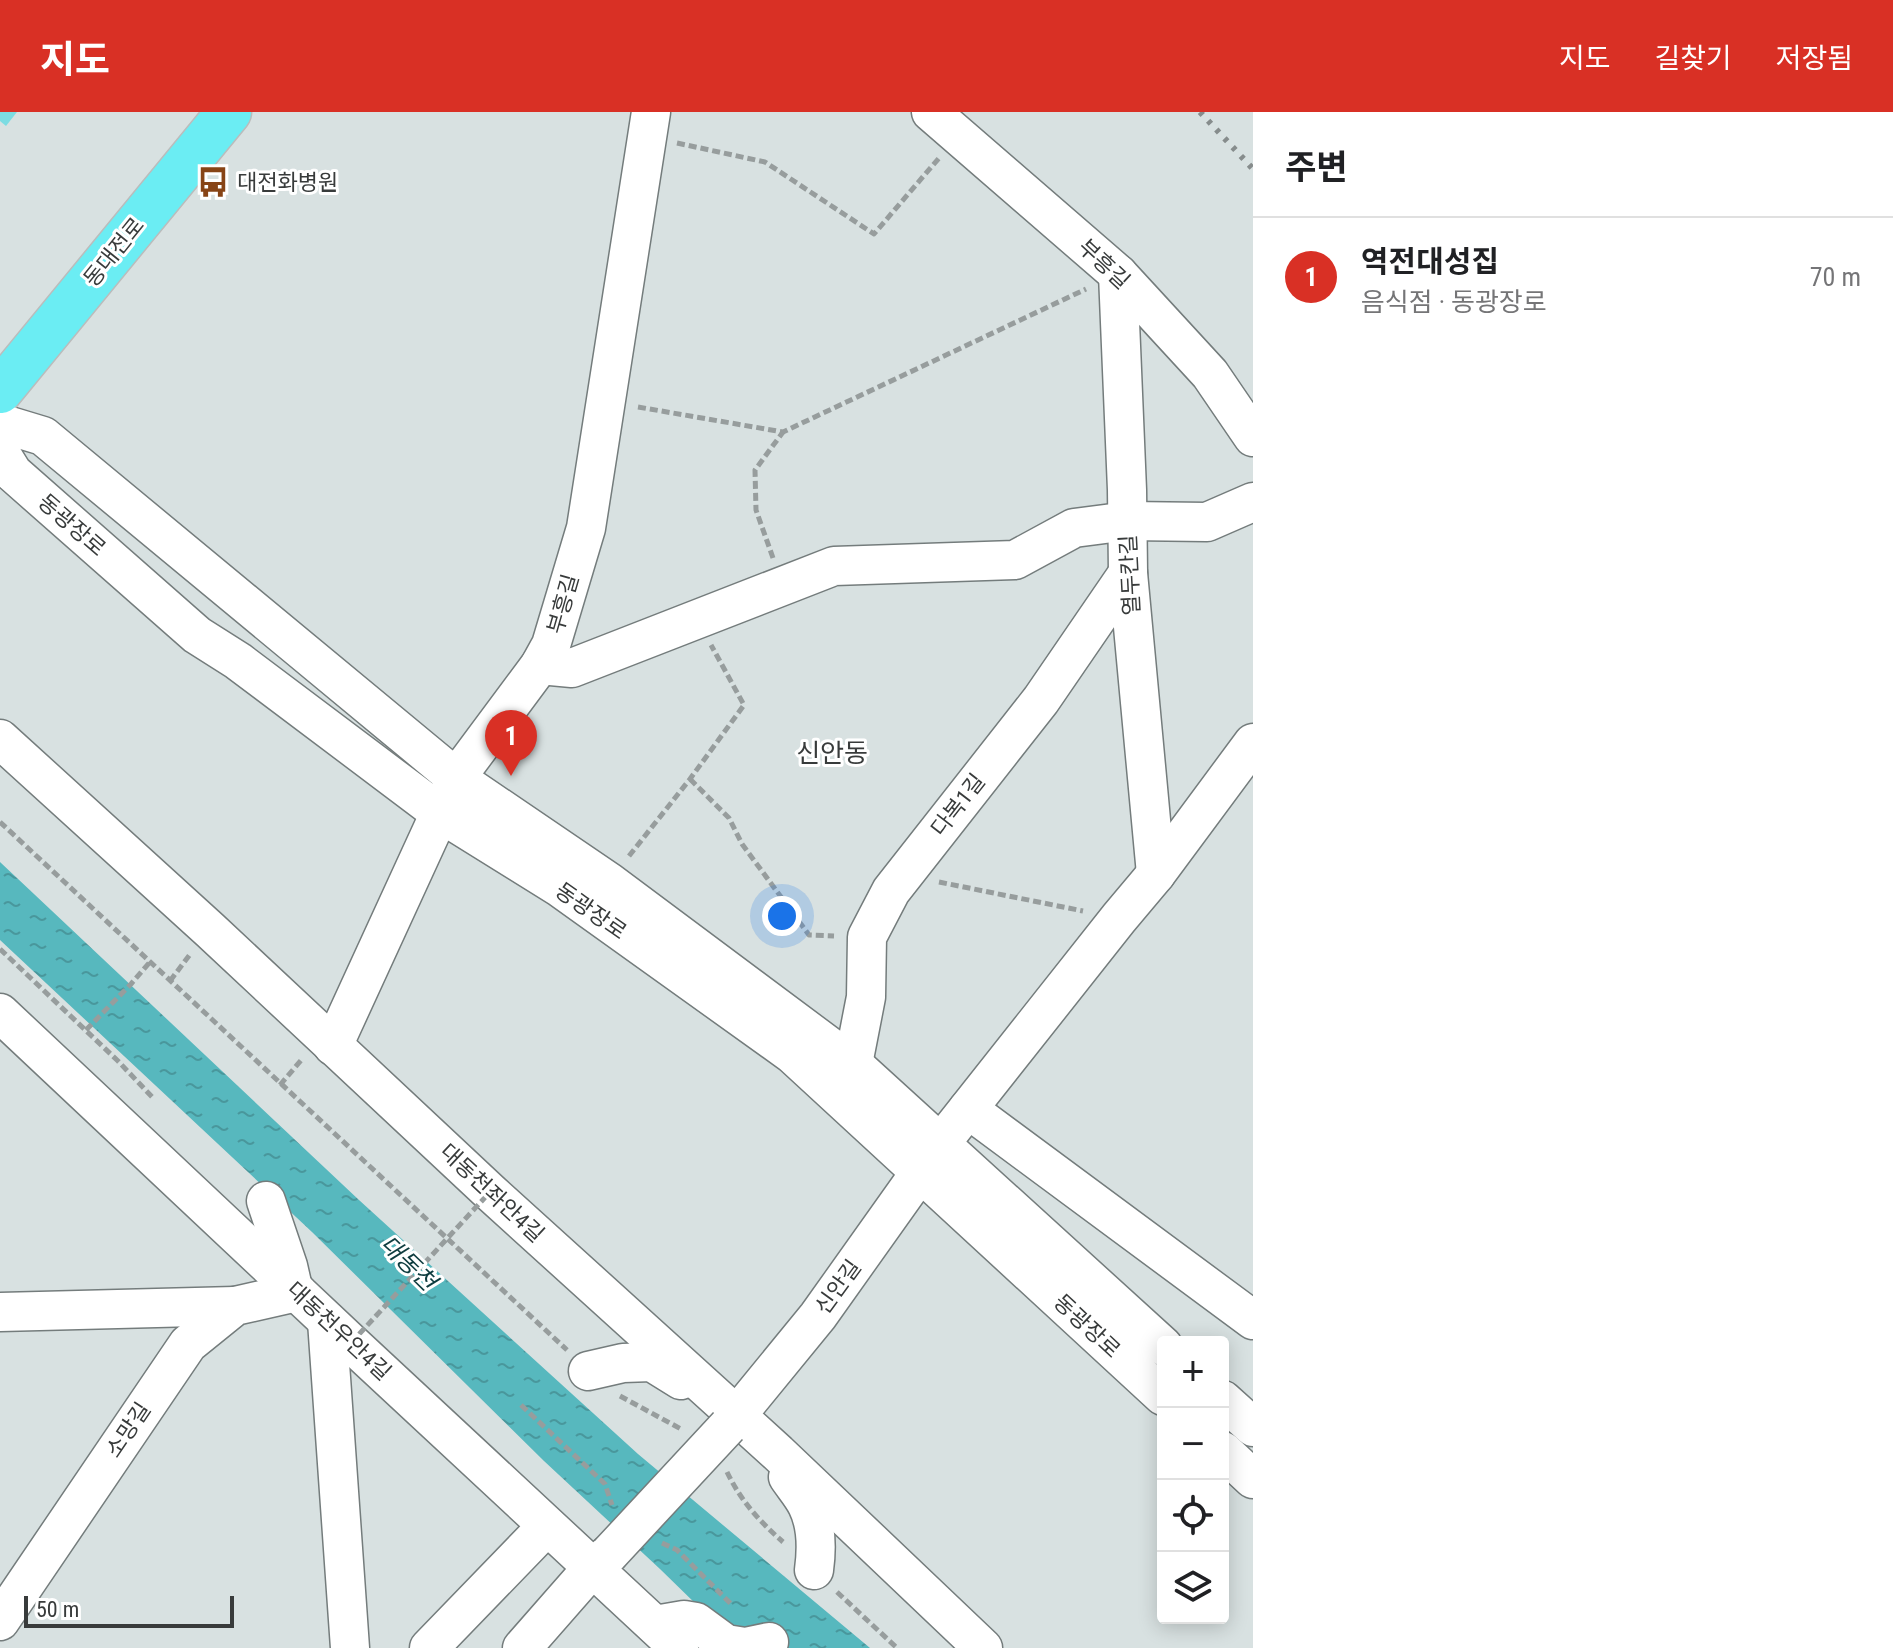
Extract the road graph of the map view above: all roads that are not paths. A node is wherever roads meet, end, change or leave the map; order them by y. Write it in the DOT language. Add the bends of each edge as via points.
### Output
graph roads {
  1 [pos="229,112"];
  2 [pos="649,124"];
  3 [pos="945,124"];
  4 [pos="1118,274"];
  5 [pos="0,391"];
  6 [pos="0,423"];
  7 [pos="1253,437"];
  8 [pos="0,452"];
  9 [pos="1253,502"];
  10 [pos="1128,521"];
  11 [pos="1128,573"];
  12 [pos="540,665"];
  13 [pos="0,739"];
  14 [pos="1253,743"];
  15 [pos="456,778"];
  16 [pos="440,813"];
  17 [pos="1156,874"];
  18 [pos="0,1013"];
  19 [pos="333,1046"];
  20 [pos="853,1064"];
  21 [pos="968,1109"];
  22 [pos="930,1158"];
  23 [pos="266,1201"];
  24 [pos="295,1290"];
  25 [pos="235,1306"];
  26 [pos="0,1312"];
  27 [pos="1253,1320"];
  28 [pos="339,1332"];
  29 [pos="1157,1341"];
  30 [pos="588,1371"];
  31 [pos="1157,1390"];
  32 [pos="1229,1405"];
  33 [pos="732,1421"];
  34 [pos="1253,1427"];
  35 [pos="778,1453"];
  36 [pos="1229,1457"];
  37 [pos="1253,1479"];
  38 [pos="547,1526"];
  39 [pos="601,1560"];
  40 [pos="814,1570"];
  41 [pos="0,1621"];
  42 [pos="667,1637"];
  43 [pos="769,1642"];
  44 [pos="350,1648"];
  45 [pos="429,1648"];
  46 [pos="522,1648"];
  47 [pos="983,1648"];
  1 -- 5 [label="main road, 동대전로"];
  2 -- 12 [label="street, 부흥길" via="586,528 551,645"];
  3 -- 4 [label="street, 부흥길"];
  4 -- 7 [label="street, 부흥길" via="1210,374"];
  4 -- 10 [label="street, 열두칸길"];
  6 -- 15 [label="street, 동광장로" via="43,436"];
  8 -- 16 [label="street, 동광장로" via="13,473 197,635"];
  9 -- 10 [label="street" via="1207,522"];
  10 -- 11 [label="street, 열두칸길"];
  10 -- 12 [label="street" via="1074,528 1015,560 834,566 572,668"];
  11 -- 17 [label="street, 열두칸길"];
  11 -- 20 [label="street, 다복1길" via="1041,700 891,891 867,937 866,997"];
  12 -- 15 [label="street, 부흥길"];
  13 -- 19 [label="street, 대동천좌안4길"];
  14 -- 17 [label="street, 신안길"];
  15 -- 16 [label="street, 부흥길"];
  15 -- 20 [label="street, 동광장로" via="609,882"];
  16 -- 19 [label="street, 부흥길"];
  16 -- 22 [label="street, 동광장로" via="559,887"];
  17 -- 21 [label="street, 신안길"];
  18 -- 24 [label="street, 대동천우안4길"];
  19 -- 33 [label="street, 대동천좌안4길"];
  20 -- 22 [label="street, 동광장로"];
  21 -- 22 [label="street, 신안길"];
  21 -- 27 [label="street"];
  22 -- 29 [label="street, 동광장로"];
  22 -- 31 [label="street, 동광장로"];
  22 -- 33 [label="street, 신안길" via="818,1316"];
  23 -- 24 [label="street"];
  24 -- 25 [label="street, 소망길"];
  24 -- 28 [label="street, 대동천우안4길"];
  25 -- 26 [label="street"];
  25 -- 41 [label="street, 소망길" via="188,1344"];
  28 -- 38 [label="street, 대동천우안4길"];
  28 -- 44 [label="street"];
  30 -- 33 [label="street" via="652,1362"];
  32 -- 34 [label="street"];
  33 -- 35 [label="street, 대동천좌안4길"];
  33 -- 39 [label="street, 신안길, bridge"];
  35 -- 40 [label="street" via="812,1517"];
  35 -- 47 [label="street, 대동천좌안4길"];
  36 -- 37 [label="street"];
  38 -- 39 [label="street, 대동천우안4길"];
  38 -- 45 [label="street"];
  39 -- 42 [label="street, 대동천우안4길"];
  39 -- 46 [label="street"];
  42 -- 43 [label="street" via="684,1620 696,1622 726,1644"];
}
